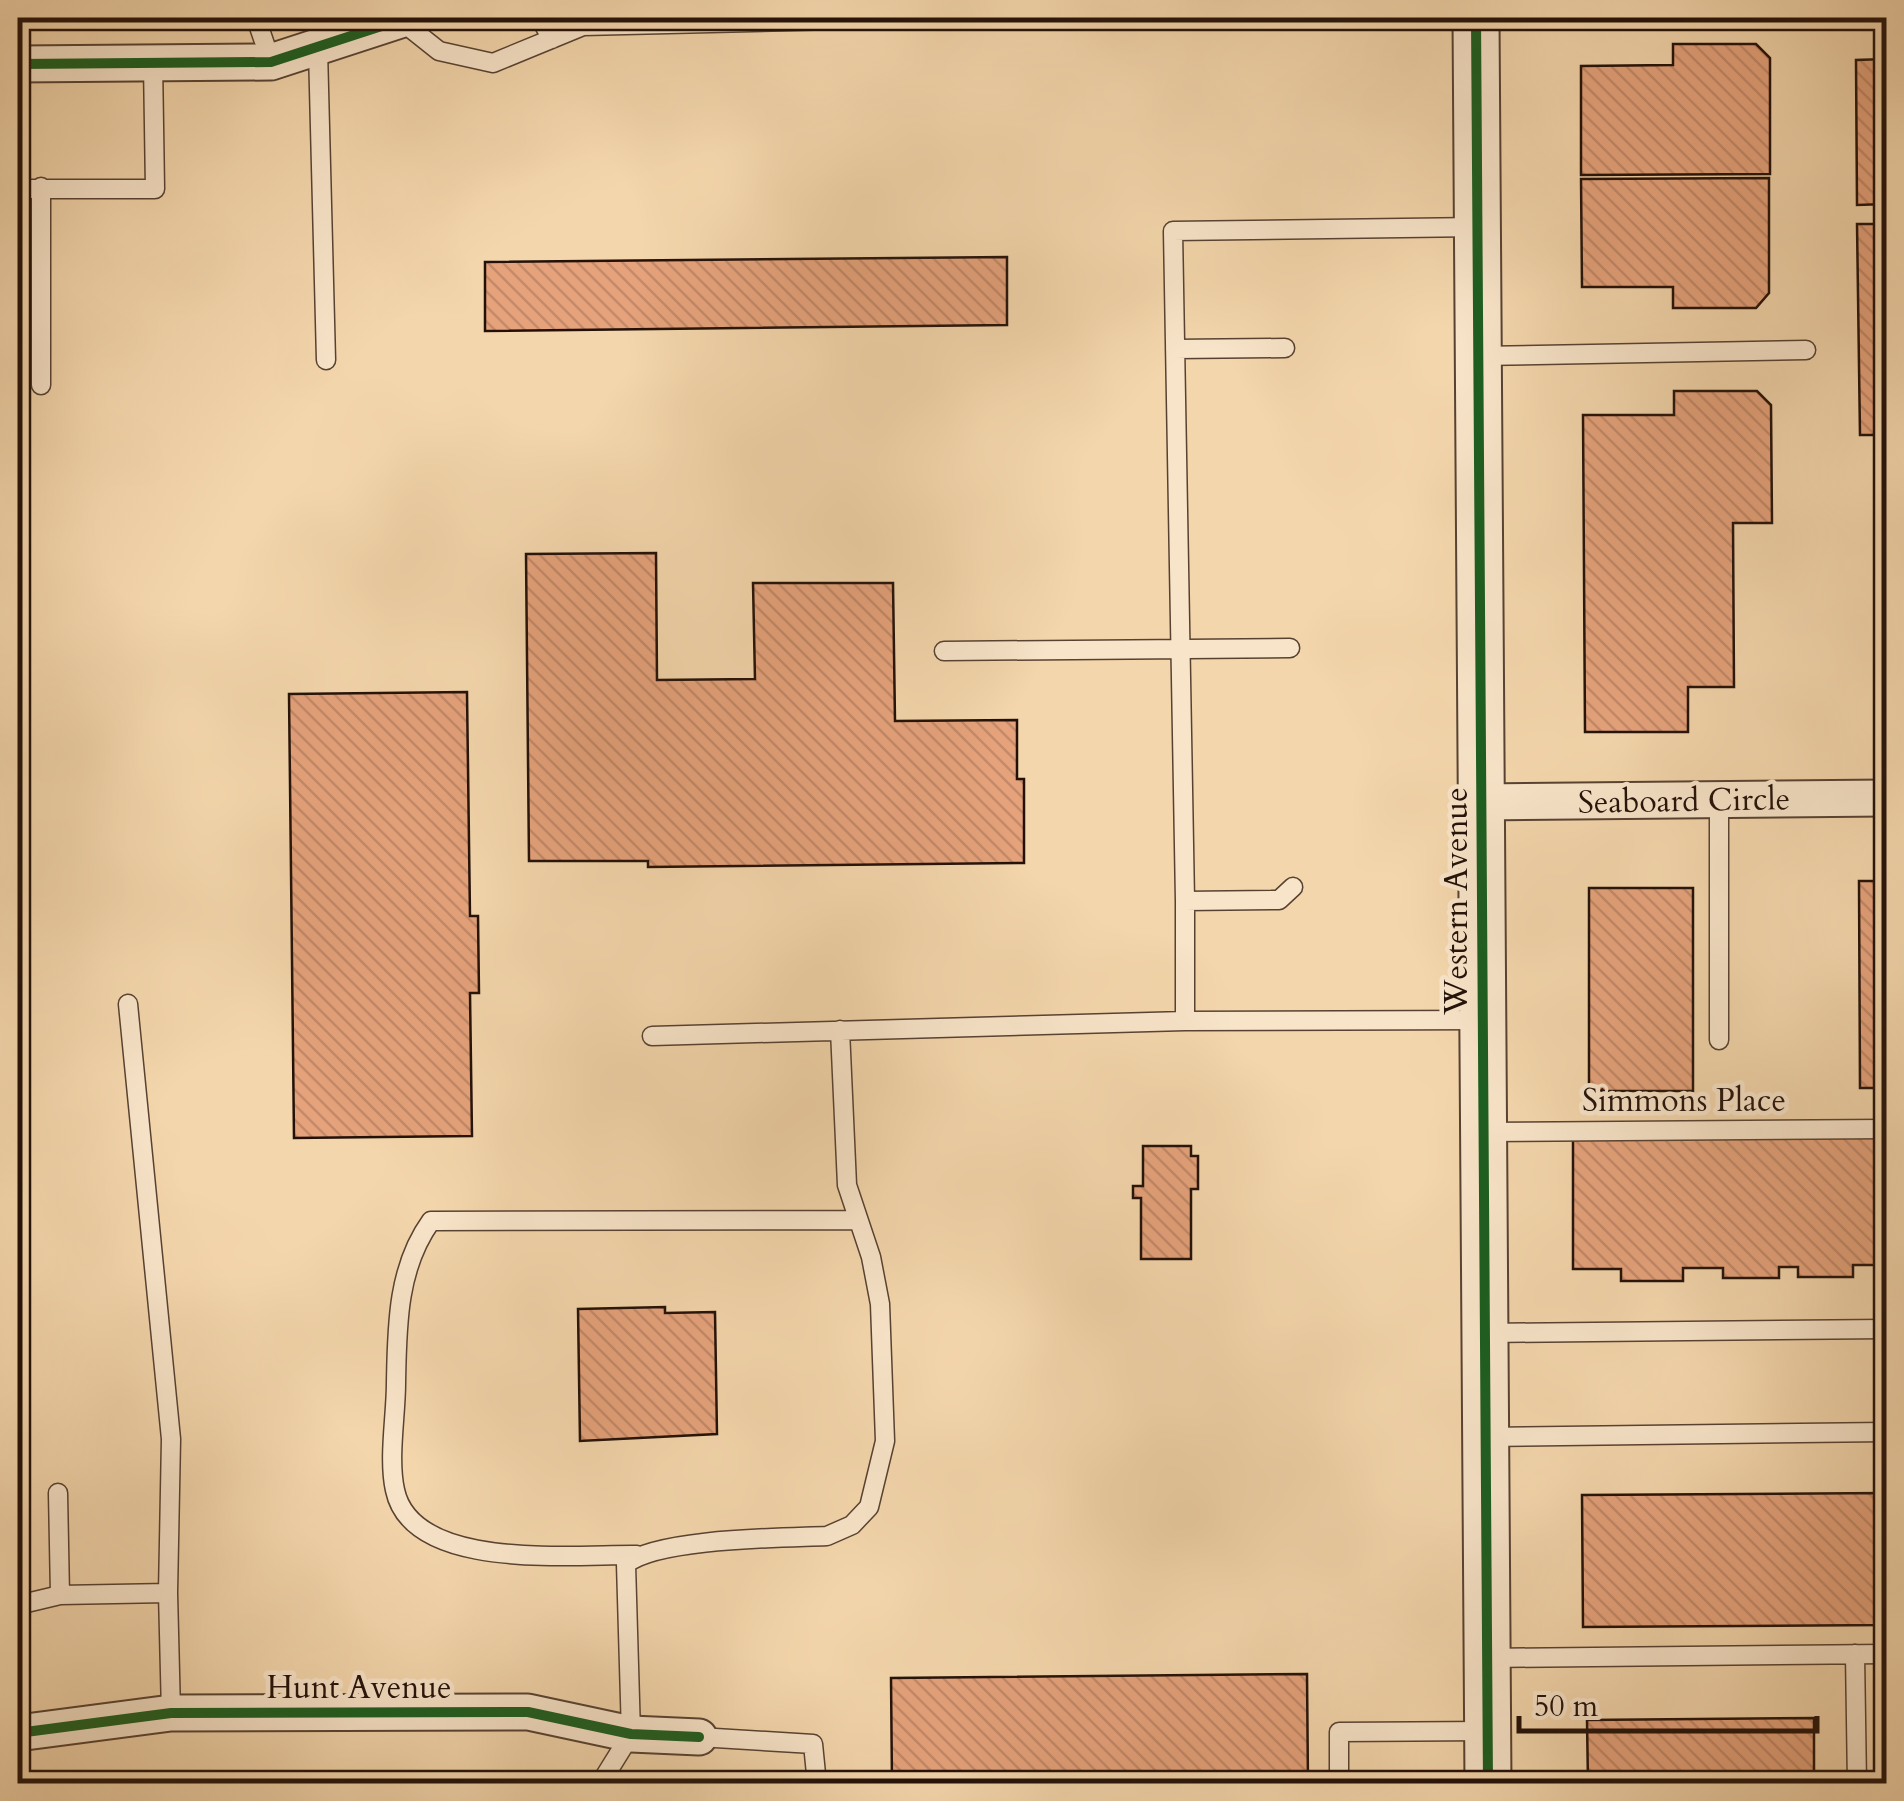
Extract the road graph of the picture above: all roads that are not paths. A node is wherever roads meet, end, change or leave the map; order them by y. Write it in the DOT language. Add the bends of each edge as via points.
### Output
graph roads {
  1 [pos="256,18"];
  2 [pos="540,18"];
  3 [pos="918,18"];
  4 [pos="1476,18"];
  5 [pos="400,20"];
  6 [pos="552,39"];
  7 [pos="318,50"];
  8 [pos="271,62"];
  9 [pos="152,63"];
  10 [pos="18,64"];
  11 [pos="41,188"];
  12 [pos="18,189"];
  13 [pos="1478,226"];
  14 [pos="1285,348"];
  15 [pos="1174,349"];
  16 [pos="1806,350"];
  17 [pos="1479,356"];
  18 [pos="326,360"];
  19 [pos="42,386"];
  20 [pos="1182,648"];
  21 [pos="1290,648"];
  22 [pos="944,651"];
  23 [pos="1886,798"];
  24 [pos="1718,799"];
  25 [pos="1482,802"];
  26 [pos="1293,887"];
  27 [pos="1185,900"];
  28 [pos="128,1004"];
  29 [pos="1482,1020"];
  30 [pos="1185,1021"];
  31 [pos="840,1030"];
  32 [pos="652,1036"];
  33 [pos="1719,1040"];
  34 [pos="1886,1129"];
  35 [pos="1482,1132"];
  36 [pos="857,1220"];
  37 [pos="1886,1329"];
  38 [pos="1484,1333"];
  39 [pos="1886,1432"];
  40 [pos="1485,1438"];
  41 [pos="58,1493"];
  42 [pos="637,1555"];
  43 [pos="168,1593"];
  44 [pos="60,1595"];
  45 [pos="18,1605"];
  46 [pos="1855,1654"];
  47 [pos="1886,1654"];
  48 [pos="1486,1658"];
  49 [pos="171,1713"];
  50 [pos="1488,1732"];
  51 [pos="18,1733"];
  52 [pos="631,1734"];
  53 [pos="699,1738"];
  54 [pos="600,1784"];
  55 [pos="817,1784"];
  56 [pos="1339,1784"];
  57 [pos="1488,1784"];
  58 [pos="1857,1784"];
  1 -- 8 [label="lane"];
  2 -- 6 [label="lane"];
  3 -- 6 [label="lane" via="583,26"];
  4 -- 13 [label="street, Western Avenue"];
  5 -- 6 [label="lane" via="440,51 493,63"];
  5 -- 7 [label="street"];
  7 -- 8 [label="street"];
  7 -- 18 [label="lane"];
  8 -- 9 [label="street"];
  9 -- 10 [label="street"];
  9 -- 11 [label="lane" via="155,190"];
  11 -- 12 [label="lane"];
  11 -- 19 [label="lane"];
  13 -- 15 [label="lane" via="1173,231"];
  13 -- 17 [label="street, Western Avenue"];
  14 -- 15 [label="lane"];
  15 -- 20 [label="lane"];
  16 -- 17 [label="lane"];
  17 -- 25 [label="street, Western Avenue"];
  20 -- 21 [label="lane"];
  20 -- 22 [label="lane"];
  20 -- 27 [label="lane"];
  23 -- 24 [label="street, Seaboard Circle"];
  24 -- 25 [label="street, Seaboard Circle"];
  24 -- 33 [label="lane"];
  25 -- 29 [label="street, Western Avenue"];
  26 -- 27 [label="lane" via="1279,900"];
  27 -- 30 [label="lane"];
  28 -- 43 [label="lane" via="171,1439"];
  29 -- 30 [label="lane"];
  29 -- 35 [label="street, Western Avenue"];
  30 -- 31 [label="lane"];
  31 -- 32 [label="lane"];
  31 -- 36 [label="lane" via="847,1184"];
  34 -- 35 [label="lane, Simmons Place"];
  35 -- 38 [label="street, Western Avenue"];
  36 -- 42 [label="lane" via="880,1304 885,1441 870,1507 828,1536"];
  36 -- 42 [label="lane" via="430,1221 414,1245 397,1319 395,1491 412,1524 455,1548"];
  37 -- 38 [label="lane"];
  38 -- 40 [label="street, Western Avenue"];
  39 -- 40 [label="lane"];
  40 -- 48 [label="street, Western Avenue"];
  41 -- 44 [label="lane"];
  42 -- 52 [label="lane" via="624,1572"];
  43 -- 44 [label="lane"];
  43 -- 49 [label="lane"];
  44 -- 45 [label="lane"];
  46 -- 47 [label="lane"];
  46 -- 48 [label="lane"];
  46 -- 58 [label="lane"];
  48 -- 50 [label="street, Western Avenue"];
  49 -- 51 [label="street, Hunt Avenue"];
  49 -- 52 [label="street, Hunt Avenue" via="528,1712"];
  50 -- 56 [label="lane" via="1339,1732"];
  50 -- 57 [label="street, Western Avenue"];
  52 -- 53 [label="street, Hunt Avenue"];
  52 -- 54 [label="lane"];
  53 -- 55 [label="lane" via="812,1744"];
}
